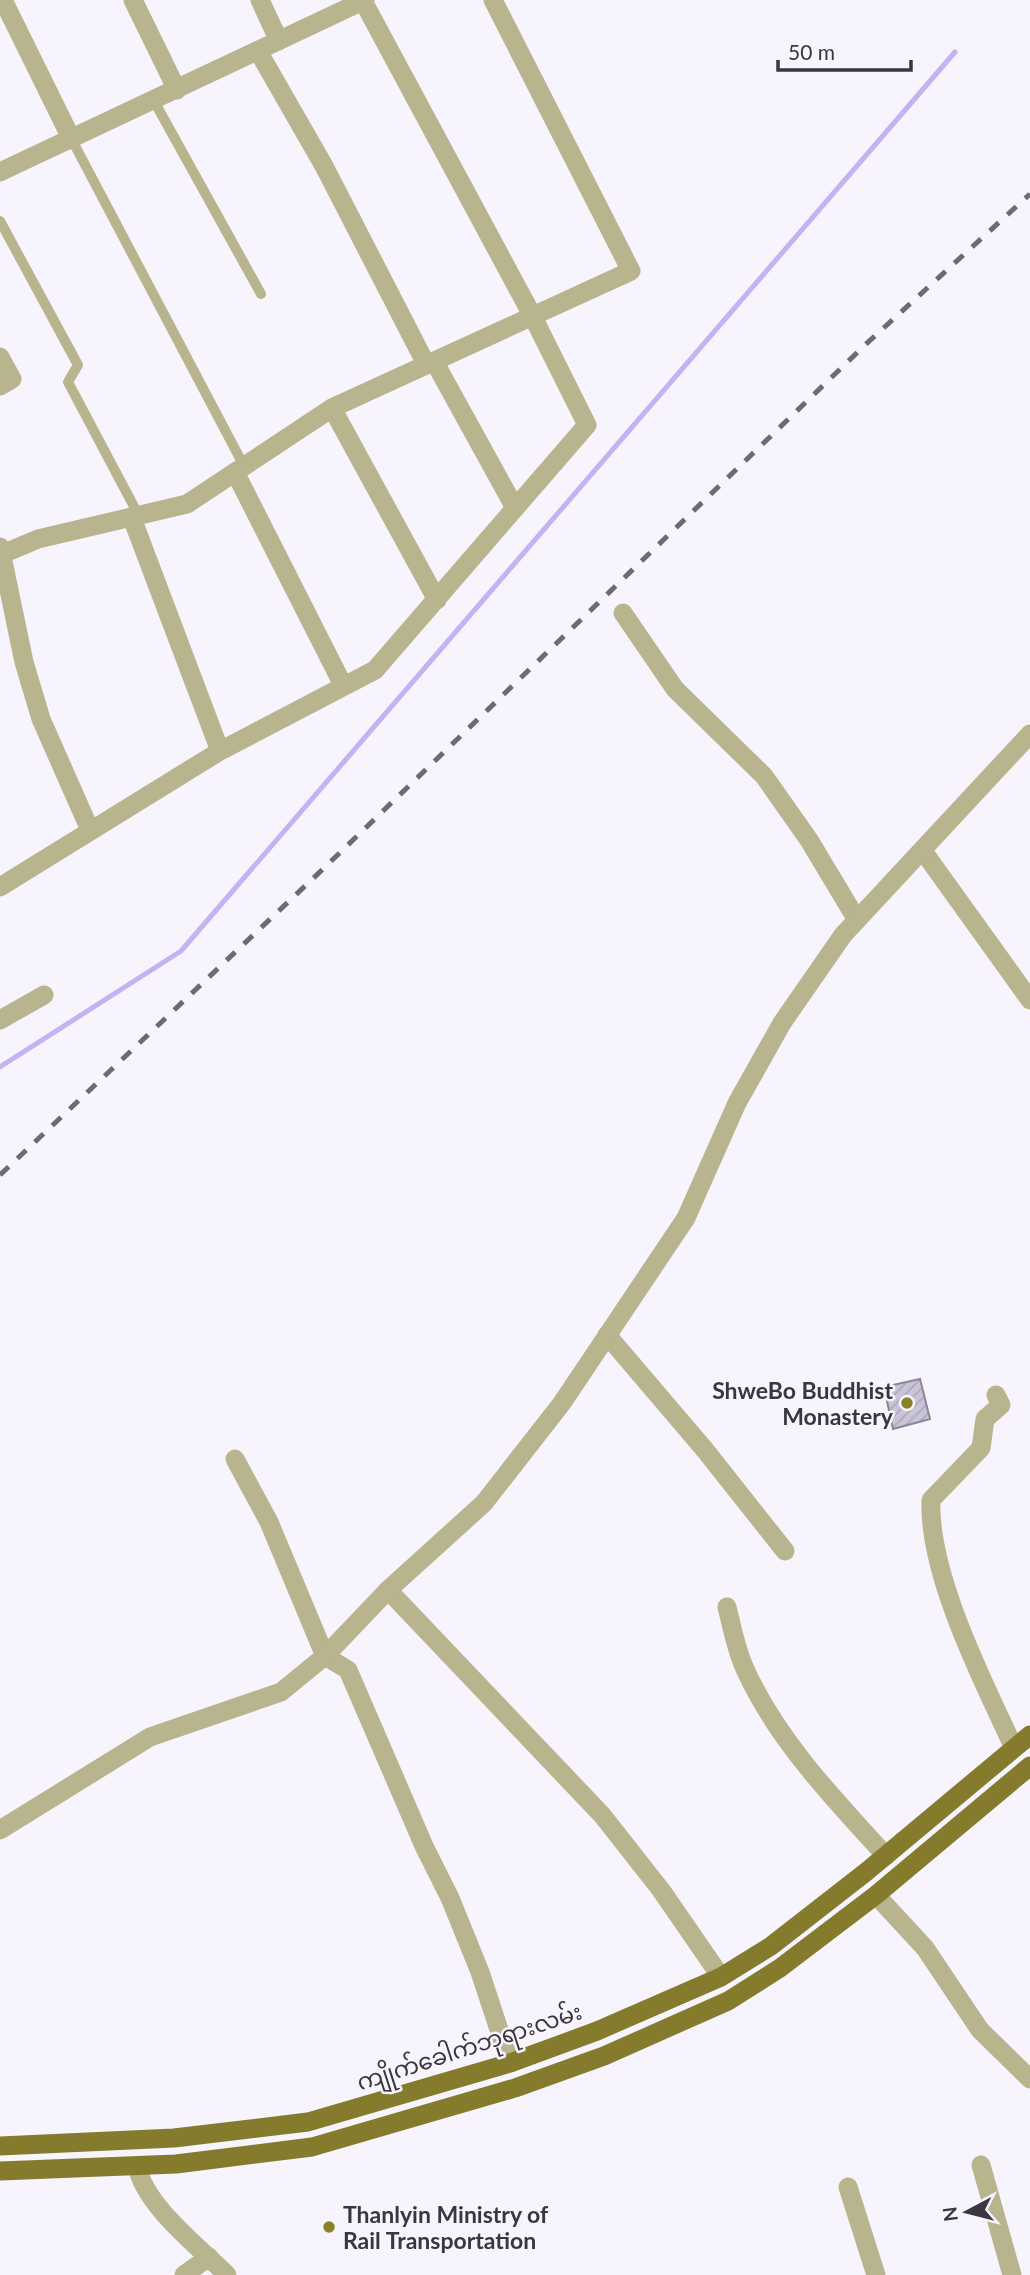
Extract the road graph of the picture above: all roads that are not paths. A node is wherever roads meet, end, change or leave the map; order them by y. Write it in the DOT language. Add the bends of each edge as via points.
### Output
graph roads {
  1 [pos="3,0"];
  2 [pos="133,0"];
  3 [pos="260,0"];
  4 [pos="364,0"];
  5 [pos="493,0"];
  6 [pos="279,41"];
  7 [pos="258,51"];
  8 [pos="177,90"];
  9 [pos="154,101"];
  10 [pos="72,140"];
  11 [pos="0,172"];
  12 [pos="0,221"];
  13 [pos="261,294"];
  14 [pos="532,314"];
  15 [pos="0,357"];
  16 [pos="430,362"];
  17 [pos="0,386"];
  18 [pos="332,408"];
  19 [pos="239,469"];
  20 [pos="515,508"];
  21 [pos="135,517"];
  22 [pos="1,552"];
  23 [pos="437,600"];
  24 [pos="623,613"];
  25 [pos="343,685"];
  26 [pos="1030,734"];
  27 [pos="220,751"];
  28 [pos="90,830"];
  29 [pos="923,851"];
  30 [pos="0,887"];
  31 [pos="857,920"];
  32 [pos="44,995"];
  33 [pos="1030,1000"];
  34 [pos="0,1020"];
  35 [pos="607,1335"];
  36 [pos="996,1395"];
  37 [pos="235,1459"];
  38 [pos="785,1551"];
  39 [pos="388,1590"];
  40 [pos="727,1607"];
  41 [pos="325,1656"];
  42 [pos="1030,1735"];
  43 [pos="1014,1748"];
  44 [pos="1030,1766"];
  45 [pos="0,1830"];
  46 [pos="886,1856"];
  47 [pos="876,1895"];
  48 [pos="721,1977"];
  49 [pos="510,2063"];
  50 [pos="1030,2079"];
  51 [pos="0,2146"];
  52 [pos="981,2165"];
  53 [pos="137,2166"];
  54 [pos="0,2171"];
  55 [pos="848,2187"];
  56 [pos="209,2257"];
  57 [pos="184,2275"];
  58 [pos="227,2275"];
  59 [pos="876,2275"];
  60 [pos="1012,2275"];
  1 -- 10 [label="street"];
  2 -- 8 [label="street"];
  3 -- 6 [label="street"];
  4 -- 6 [label="street"];
  4 -- 14 [label="street"];
  5 -- 14 [label="street" via="631,271"];
  6 -- 7 [label="street"];
  7 -- 8 [label="street"];
  7 -- 16 [label="street"];
  8 -- 9 [label="street"];
  9 -- 10 [label="street"];
  9 -- 13 [label="lane"];
  10 -- 11 [label="street"];
  10 -- 19 [label="lane"];
  12 -- 21 [label="lane" via="78,365 68,382"];
  14 -- 16 [label="street"];
  14 -- 20 [label="street" via="587,425"];
  15 -- 17 [label="street" via="12,379"];
  16 -- 18 [label="street"];
  16 -- 20 [label="street"];
  18 -- 19 [label="street"];
  18 -- 23 [label="street"];
  19 -- 21 [label="street" via="187,504"];
  19 -- 25 [label="street"];
  20 -- 23 [label="street"];
  21 -- 22 [label="street"];
  21 -- 27 [label="street"];
  22 -- 28 [label="street" via="38,709"];
  23 -- 25 [label="street" via="375,670"];
  24 -- 31 [label="street" via="675,689 764,776"];
  25 -- 27 [label="street"];
  26 -- 29 [label="street"];
  27 -- 28 [label="street"];
  28 -- 30 [label="street"];
  29 -- 31 [label="street"];
  29 -- 33 [label="street"];
  31 -- 35 [label="street" via="782,1023 737,1103 686,1218"];
  32 -- 34 [label="street"];
  35 -- 38 [label="street"];
  35 -- 39 [label="street" via="562,1403 484,1503"];
  36 -- 43 [label="street" via="1001,1405 985,1419 981,1448 931,1500 930,1521 971,1658"];
  37 -- 41 [label="street" via="269,1522"];
  39 -- 41 [label="street"];
  39 -- 48 [label="street" via="603,1815"];
  40 -- 46 [label="street" via="744,1668 767,1707 814,1777"];
  41 -- 45 [label="street" via="281,1692 150,1737"];
  41 -- 49 [label="street" via="348,1670 450,1898"];
  42 -- 43 [label="main road, ကျိုက်ခေါက်ဘုရားလမ်း"];
  43 -- 46 [label="main road, ကျိုက်ခေါက်ဘုရားလမ်း"];
  44 -- 47 [label="main road"];
  46 -- 48 [label="main road, ကျိုက်ခေါက်ဘုရားလမ်း" via="771,1946"];
  47 -- 50 [label="street" via="925,1948 980,2030"];
  47 -- 53 [label="main road" via="729,2001 579,2065 312,2147"];
  48 -- 49 [label="main road, ကျိုက်ခေါက်ဘုရားလမ်း"];
  49 -- 51 [label="main road, ကျိုက်ခေါက်ဘုရားလမ်း" via="308,2122 174,2138"];
  52 -- 60 [label="street"];
  53 -- 54 [label="main road"];
  53 -- 56 [label="street" via="140,2180 168,2218"];
  55 -- 59 [label="street"];
  56 -- 57 [label="street"];
  56 -- 58 [label="street"];
}
